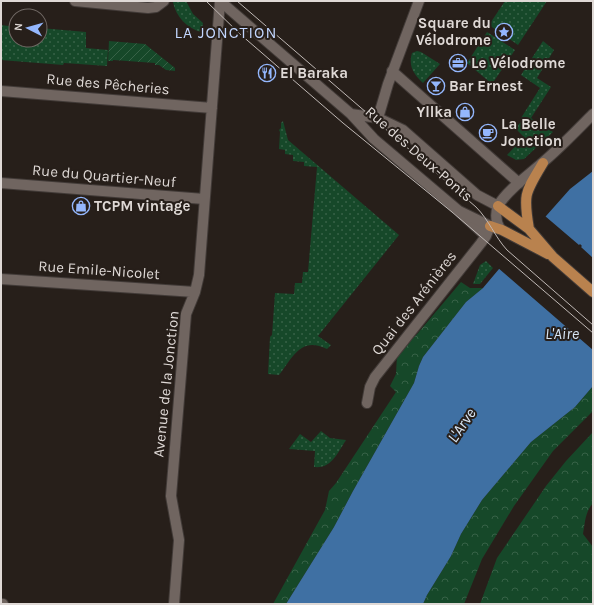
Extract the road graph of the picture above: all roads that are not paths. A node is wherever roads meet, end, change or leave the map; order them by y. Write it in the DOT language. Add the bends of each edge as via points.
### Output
graph roads {
  1 [pos="75,1"];
  2 [pos="164,1"];
  3 [pos="220,1"];
  4 [pos="419,1"];
  5 [pos="392,71"];
  6 [pos="1,91"];
  7 [pos="212,108"];
  8 [pos="351,114"];
  9 [pos="593,114"];
  10 [pos="378,118"];
  11 [pos="543,163"];
  12 [pos="1,183"];
  13 [pos="519,183"];
  14 [pos="204,199"];
  15 [pos="498,206"];
  16 [pos="458,211"];
  17 [pos="526,224"];
  18 [pos="495,228"];
  19 [pos="486,236"];
  20 [pos="553,257"];
  21 [pos="1,279"];
  22 [pos="195,292"];
  23 [pos="593,292"];
  24 [pos="368,403"];
  25 [pos="174,604"];
  1 -- 2 [label="street" via="148,8 156,7"];
  3 -- 7 [label="street, Avenue de la Jonction"];
  3 -- 8 [label="street, Rue des Deux-Ponts"];
  4 -- 5 [label="street"];
  5 -- 10 [label="street"];
  5 -- 13 [label="street"];
  6 -- 7 [label="street, Rue des Pêcheries"];
  7 -- 14 [label="street, Avenue de la Jonction"];
  8 -- 10 [label="street, Rue des Deux-Ponts"];
  8 -- 16 [label="street, Rue des Deux-Ponts" via="374,139"];
  9 -- 11 [label="street"];
  10 -- 15 [label="street, Rue des Deux-Ponts" via="403,130 477,195"];
  11 -- 13 [label="street"];
  11 -- 17 [label="main road" via="527,191"];
  12 -- 14 [label="street, Rue du Quartier-Neuf"];
  13 -- 15 [label="street"];
  14 -- 22 [label="street, Avenue de la Jonction" via="199,275"];
  15 -- 17 [label="main road, Rue des Deux-Ponts"];
  15 -- 18 [label="street"];
  16 -- 18 [label="street, Rue des Deux-Ponts"];
  16 -- 19 [label="street"];
  17 -- 20 [label="main road, Rue des Deux-Ponts"];
  18 -- 19 [label="street, Quai des Arénières"];
  18 -- 20 [label="main road, Rue des Deux-Ponts"];
  19 -- 24 [label="street, Quai des Arénières" via="375,377 370,387"];
  20 -- 23 [label="main road"];
  21 -- 22 [label="street, Rue Emile-Nicolet"];
  22 -- 25 [label="street, Avenue de la Jonction" via="186,314 171,496 178,540"];
}
